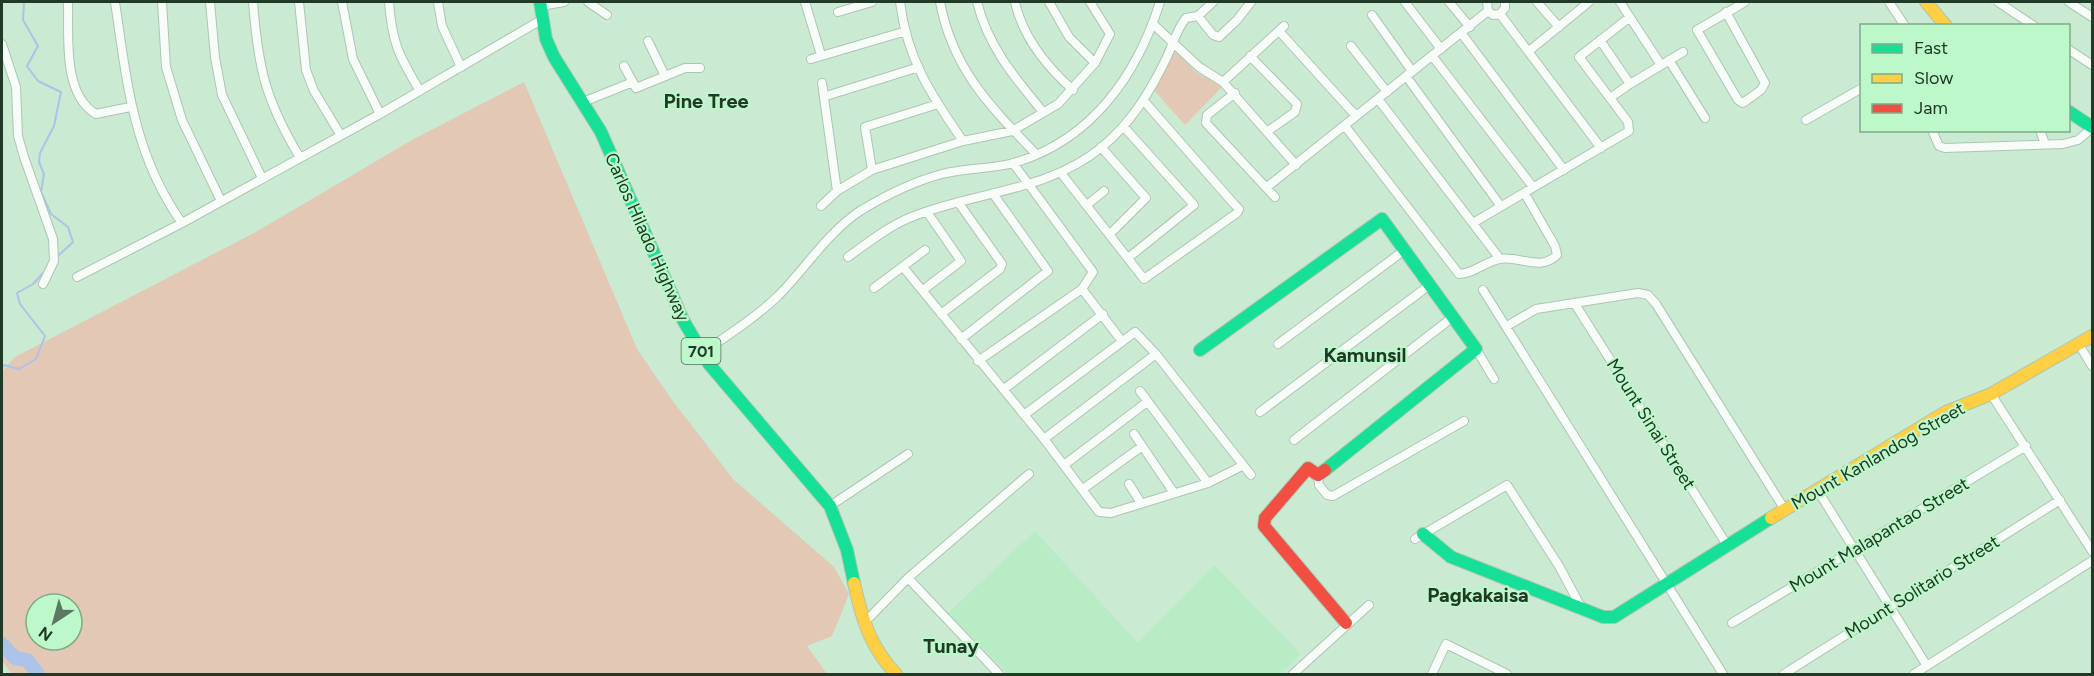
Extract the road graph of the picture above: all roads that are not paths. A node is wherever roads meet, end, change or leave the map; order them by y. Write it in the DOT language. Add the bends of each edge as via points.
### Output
graph roads {
  1 [pos="68,2"];
  2 [pos="115,2"];
  3 [pos="162,2"];
  4 [pos="210,2"];
  5 [pos="253,2"];
  6 [pos="299,2"];
  7 [pos="342,2"];
  8 [pos="389,2"];
  9 [pos="438,2"];
  10 [pos="564,2"];
  11 [pos="588,2"];
  12 [pos="805,2"];
  13 [pos="872,2"];
  14 [pos="900,2"];
  15 [pos="940,2"];
  16 [pos="977,2"];
  17 [pos="1015,2"];
  18 [pos="1049,2"];
  19 [pos="1090,2"];
  20 [pos="1160,2"];
  21 [pos="1213,2"];
  22 [pos="1251,2"];
  23 [pos="1405,2"];
  24 [pos="1449,2"];
  25 [pos="1505,2"];
  26 [pos="1537,2"];
  27 [pos="1587,2"];
  28 [pos="1620,2"];
  29 [pos="1744,2"];
  30 [pos="1889,2"];
  31 [pos="1926,2"];
  32 [pos="1998,2"];
  33 [pos="2069,2"];
  34 [pos="540,4"];
  35 [pos="846,5"];
  36 [pos="1488,6"];
  37 [pos="838,12"];
  38 [pos="1726,12"];
  39 [pos="1500,14"];
  40 [pos="607,15"];
  41 [pos="1372,15"];
  42 [pos="1198,16"];
  43 [pos="1630,16"];
  44 [pos="2092,17"];
  45 [pos="542,20"];
  46 [pos="1153,24"];
  47 [pos="1904,24"];
  48 [pos="1944,24"];
  49 [pos="2031,24"];
  50 [pos="1470,27"];
  51 [pos="1559,27"];
  52 [pos="903,32"];
  53 [pos="1462,34"];
  54 [pos="1600,40"];
  55 [pos="648,41"];
  56 [pos="1175,42"];
  57 [pos="2,44"];
  58 [pos="1350,46"];
  59 [pos="1442,49"];
  60 [pos="2070,49"];
  61 [pos="1529,51"];
  62 [pos="1683,52"];
  63 [pos="822,55"];
  64 [pos="1250,56"];
  65 [pos="1433,57"];
  66 [pos="812,59"];
  67 [pos="1669,60"];
  68 [pos="1095,63"];
  69 [pos="1661,65"];
  70 [pos="2092,65"];
  71 [pos="624,66"];
  72 [pos="461,68"];
  73 [pos="700,68"];
  74 [pos="916,68"];
  75 [pos="1409,73"];
  76 [pos="665,76"];
  77 [pos="633,82"];
  78 [pos="1223,82"];
  79 [pos="822,83"];
  80 [pos="1630,84"];
  81 [pos="1860,89"];
  82 [pos="1073,90"];
  83 [pos="420,91"];
  84 [pos="1387,92"];
  85 [pos="1235,93"];
  86 [pos="826,96"];
  87 [pos="1610,98"];
  88 [pos="1378,99"];
  89 [pos="1143,101"];
  90 [pos="583,102"];
  91 [pos="938,104"];
  92 [pos="130,107"];
  93 [pos="1043,112"];
  94 [pos="2070,112"];
  95 [pos="380,114"];
  96 [pos="1356,116"];
  97 [pos="1705,118"];
  98 [pos="1806,120"];
  99 [pos="1346,126"];
  100 [pos="1124,127"];
  101 [pos="2092,128"];
  102 [pos="1012,131"];
  103 [pos="1268,131"];
  104 [pos="1933,132"];
  105 [pos="2041,132"];
  106 [pos="340,134"];
  107 [pos="963,141"];
  108 [pos="2046,144"];
  109 [pos="1101,147"];
  110 [pos="1601,148"];
  111 [pos="1036,154"];
  112 [pos="299,156"];
  113 [pos="1013,163"];
  114 [pos="1296,165"];
  115 [pos="872,170"];
  116 [pos="1564,170"];
  117 [pos="1061,174"];
  118 [pos="262,178"];
  119 [pos="1028,185"];
  120 [pos="1267,187"];
  121 [pos="1533,187"];
  122 [pos="837,191"];
  123 [pos="1104,191"];
  124 [pos="1525,194"];
  125 [pos="994,195"];
  126 [pos="1275,197"];
  127 [pos="222,201"];
  128 [pos="958,202"];
  129 [pos="1087,205"];
  130 [pos="1500,205"];
  131 [pos="821,206"];
  132 [pos="927,212"];
  133 [pos="182,223"];
  134 [pos="1473,223"];
  135 [pos="1110,234"];
  136 [pos="1406,249"];
  137 [pos="925,250"];
  138 [pos="848,257"];
  139 [pos="1128,258"];
  140 [pos="1500,259"];
  141 [pos="903,267"];
  142 [pos="77,277"];
  143 [pos="43,284"];
  144 [pos="1431,284"];
  145 [pos="874,288"];
  146 [pos="1082,289"];
  147 [pos="923,290"];
  148 [pos="1483,290"];
  149 [pos="1575,304"];
  150 [pos="941,314"];
  151 [pos="1103,314"];
  152 [pos="1453,317"];
  153 [pos="1507,326"];
  154 [pos="2092,336"];
  155 [pos="961,339"];
  156 [pos="1121,340"];
  157 [pos="2078,343"];
  158 [pos="1278,344"];
  159 [pos="1476,349"];
  160 [pos="1200,350"];
  161 [pos="702,353"];
  162 [pos="1156,354"];
  163 [pos="978,361"];
  164 [pos="2092,366"];
  165 [pos="1494,379"];
  166 [pos="1004,389"];
  167 [pos="1140,391"];
  168 [pos="1991,394"];
  169 [pos="1147,402"];
  170 [pos="1260,412"];
  171 [pos="1024,415"];
  172 [pos="1464,421"];
  173 [pos="1134,434"];
  174 [pos="1044,439"];
  175 [pos="1294,440"];
  176 [pos="2026,446"];
  177 [pos="1141,447"];
  178 [pos="908,454"];
  179 [pos="1064,465"];
  180 [pos="1242,466"];
  181 [pos="1029,474"];
  182 [pos="1251,475"];
  183 [pos="1317,475"];
  184 [pos="1208,483"];
  185 [pos="1129,484"];
  186 [pos="1083,489"];
  187 [pos="1818,491"];
  188 [pos="1174,493"];
  189 [pos="2060,500"];
  190 [pos="1142,503"];
  191 [pos="830,506"];
  192 [pos="1785,510"];
  193 [pos="1419,537"];
  194 [pos="1727,544"];
  195 [pos="1855,550"];
  196 [pos="2092,551"];
  197 [pos="2092,561"];
  198 [pos="908,578"];
  199 [pos="1667,582"];
  200 [pos="1369,605"];
  201 [pos="1581,607"];
  202 [pos="1891,607"];
  203 [pos="1346,623"];
  204 [pos="1732,623"];
  205 [pos="863,624"];
  206 [pos="1927,666"];
  207 [pos="896,675"];
  208 [pos="999,675"];
  209 [pos="1293,675"];
  210 [pos="1432,675"];
  211 [pos="1507,675"];
  212 [pos="1723,675"];
  213 [pos="1784,675"];
  214 [pos="1914,675"];
  1 -- 92 [label="street" via="73,77 81,98 96,114"];
  2 -- 92 [label="street"];
  3 -- 127 [label="street" via="166,67 182,120"];
  4 -- 118 [label="street" via="222,95"];
  5 -- 112 [label="street" via="266,90"];
  6 -- 106 [label="street" via="306,70"];
  7 -- 95 [label="street" via="353,59"];
  8 -- 83 [label="street" via="391,35 398,56"];
  9 -- 72 [label="street" via="442,26"];
  10 -- 34 [label="street"];
  11 -- 40 [label="street"];
  12 -- 63 [label="street"];
  13 -- 35 [label="street"];
  14 -- 52 [label="street"];
  15 -- 102 [label="street" via="960,63"];
  16 -- 93 [label="street" via="997,54"];
  17 -- 82 [label="street" via="1031,42 1050,70"];
  18 -- 68 [label="street" via="1068,37"];
  19 -- 68 [label="street" via="1110,34"];
  20 -- 46 [label="street"];
  21 -- 42 [label="street"];
  22 -- 42 [label="street" via="1219,38"];
  23 -- 59 [label="street"];
  24 -- 50 [label="street"];
  25 -- 39 [label="street"];
  26 -- 51 [label="street"];
  27 -- 51 [label="street"];
  28 -- 43 [label="street"];
  29 -- 38 [label="street"];
  30 -- 47 [label="street"];
  31 -- 48 [label="street"];
  32 -- 49 [label="street"];
  33 -- 44 [label="street"];
  34 -- 45 [label="street, Carlos Hilado Highway / 701"];
  35 -- 37 [label="street"];
  36 -- 39 [label="street" via="1494,15"];
  36 -- 50 [label="street"];
  38 -- 38 [label="street" via="1765,84 1743,103 1696,30"];
  39 -- 61 [label="street"];
  41 -- 75 [label="street"];
  42 -- 56 [label="street" via="1186,18 1177,30"];
  43 -- 54 [label="street"];
  43 -- 69 [label="street"];
  45 -- 72 [label="street"];
  45 -- 90 [label="street, Carlos Hilado Highway / 701" via="554,57"];
  46 -- 56 [label="street"];
  46 -- 111 [label="street" via="1134,65 1113,97 1077,130"];
  50 -- 53 [label="street"];
  51 -- 61 [label="street"];
  52 -- 63 [label="street"];
  52 -- 74 [label="street"];
  53 -- 59 [label="street"];
  53 -- 116 [label="street"];
  54 -- 80 [label="street"];
  54 -- 87 [label="street" via="1579,57"];
  55 -- 76 [label="street"];
  56 -- 78 [label="street" via="1199,67"];
  56 -- 89 [label="street"];
  57 -- 143 [label="street" via="16,87 18,136 53,239 54,261"];
  58 -- 84 [label="street"];
  59 -- 65 [label="street"];
  60 -- 70 [label="street"];
  61 -- 110 [label="street"];
  62 -- 67 [label="street"];
  63 -- 66 [label="street"];
  64 -- 78 [label="street"];
  64 -- 96 [label="street" via="1281,28"];
  64 -- 103 [label="street" via="1297,104 1295,112"];
  65 -- 75 [label="street"];
  65 -- 121 [label="street"];
  67 -- 69 [label="street"];
  67 -- 97 [label="street"];
  68 -- 82 [label="street"];
  69 -- 80 [label="street"];
  71 -- 77 [label="street"];
  72 -- 83 [label="street"];
  73 -- 76 [label="street" via="685,68"];
  74 -- 86 [label="street"];
  74 -- 91 [label="street"];
  75 -- 84 [label="street"];
  75 -- 130 [label="street"];
  76 -- 77 [label="street" via="642,87 636,88"];
  77 -- 90 [label="street"];
  78 -- 85 [label="street"];
  79 -- 86 [label="street"];
  80 -- 87 [label="street"];
  81 -- 98 [label="street"];
  82 -- 93 [label="street"];
  83 -- 95 [label="street"];
  84 -- 88 [label="street"];
  85 -- 103 [label="street"];
  85 -- 120 [label="street" via="1205,119"];
  86 -- 122 [label="street"];
  87 -- 110 [label="street" via="1628,122 1629,131"];
  88 -- 96 [label="street"];
  88 -- 134 [label="street"];
  89 -- 100 [label="street"];
  89 -- 139 [label="street" via="1239,209 1148,278 1139,275"];
  90 -- 161 [label="street, Carlos Hilado Highway / 701" via="636,207 683,320"];
  91 -- 107 [label="street"];
  91 -- 115 [label="street" via="865,127"];
  92 -- 133 [label="street" via="164,198"];
  93 -- 102 [label="street"];
  94 -- 101 [label="street"];
  95 -- 106 [label="street"];
  96 -- 99 [label="street"];
  99 -- 114 [label="street"];
  99 -- 140 [label="street" via="1456,272 1462,275"];
  100 -- 109 [label="street"];
  100 -- 139 [label="street" via="1194,205"];
  101 -- 108 [label="street" via="2078,140"];
  102 -- 107 [label="street"];
  102 -- 111 [label="street"];
  103 -- 114 [label="street"];
  104 -- 108 [label="street" via="1943,148"];
  105 -- 108 [label="street"];
  106 -- 112 [label="street"];
  107 -- 115 [label="street"];
  109 -- 117 [label="street"];
  109 -- 135 [label="street" via="1146,198"];
  110 -- 116 [label="street"];
  111 -- 113 [label="street"];
  112 -- 118 [label="street"];
  113 -- 119 [label="street"];
  113 -- 161 [label="street" via="943,174 906,185 879,200 845,222 777,297"];
  114 -- 120 [label="street"];
  115 -- 122 [label="street"];
  116 -- 121 [label="street"];
  117 -- 119 [label="street"];
  117 -- 129 [label="street"];
  118 -- 127 [label="street"];
  119 -- 125 [label="street"];
  119 -- 146 [label="street" via="1093,271"];
  120 -- 126 [label="street"];
  121 -- 124 [label="street"];
  122 -- 131 [label="street"];
  123 -- 129 [label="street"];
  124 -- 130 [label="street"];
  124 -- 140 [label="street" via="1557,255 1542,263"];
  125 -- 128 [label="street"];
  125 -- 155 [label="street" via="1048,271"];
  127 -- 133 [label="street"];
  128 -- 132 [label="street"];
  128 -- 150 [label="street" via="1002,264"];
  129 -- 135 [label="street"];
  130 -- 134 [label="street"];
  132 -- 138 [label="street" via="889,228"];
  132 -- 147 [label="street" via="961,261"];
  133 -- 142 [label="street"];
  134 -- 140 [label="street"];
  135 -- 139 [label="street"];
  136 -- 144 [label="street"];
  136 -- 158 [label="street"];
  136 -- 160 [label="street" via="1384,220 1378,220"];
  137 -- 141 [label="street"];
  141 -- 145 [label="street"];
  141 -- 147 [label="street"];
  144 -- 152 [label="street"];
  144 -- 170 [label="street"];
  146 -- 151 [label="street"];
  146 -- 163 [label="street"];
  147 -- 150 [label="street"];
  148 -- 153 [label="street"];
  149 -- 153 [label="street" via="1536,309"];
  149 -- 192 [label="street" via="1638,293 1648,295"];
  149 -- 194 [label="street, Mount Sinai Street"];
  150 -- 155 [label="street"];
  151 -- 156 [label="street"];
  151 -- 166 [label="street"];
  152 -- 159 [label="street"];
  152 -- 175 [label="street"];
  153 -- 199 [label="street"];
  154 -- 157 [label="street, Mount Kanlandog Street"];
  155 -- 163 [label="street"];
  156 -- 162 [label="street" via="1132,332 1138,333"];
  156 -- 171 [label="street"];
  157 -- 164 [label="street"];
  157 -- 168 [label="street, Mount Kanlandog Street"];
  159 -- 165 [label="street"];
  159 -- 183 [label="street"];
  161 -- 191 [label="street, Carlos Hilado Highway / 701"];
  162 -- 174 [label="street"];
  162 -- 180 [label="street"];
  163 -- 166 [label="street"];
  166 -- 171 [label="street"];
  167 -- 169 [label="street"];
  168 -- 176 [label="street"];
  168 -- 187 [label="street, Mount Kanlandog Street" via="1946,412"];
  169 -- 179 [label="street"];
  169 -- 184 [label="street"];
  171 -- 174 [label="street"];
  172 -- 183 [label="street" via="1333,496 1322,491"];
  173 -- 177 [label="street"];
  174 -- 179 [label="street"];
  176 -- 189 [label="street"];
  176 -- 195 [label="street, Mount Malapantao Street"];
  177 -- 186 [label="street"];
  177 -- 188 [label="street"];
  178 -- 191 [label="street"];
  179 -- 186 [label="street"];
  180 -- 182 [label="street"];
  180 -- 184 [label="street"];
  181 -- 198 [label="street"];
  183 -- 203 [label="street" via="1308,468 1263,522"];
  184 -- 188 [label="street"];
  185 -- 190 [label="street"];
  186 -- 190 [label="street" via="1102,514"];
  187 -- 192 [label="street, Mount Kanlandog Street"];
  187 -- 195 [label="street"];
  188 -- 190 [label="street"];
  189 -- 196 [label="street"];
  189 -- 202 [label="street, Mount Solitario Street"];
  191 -- 205 [label="street, Carlos Hilado Highway / 701" via="847,550"];
  192 -- 194 [label="street, Mount Kanlandog Street"];
  193 -- 201 [label="street" via="1451,557"];
  193 -- 201 [label="street" via="1507,485"];
  194 -- 199 [label="street, Mount Kanlandog Street"];
  195 -- 202 [label="street"];
  195 -- 204 [label="street, Mount Malapantao Street"];
  197 -- 206 [label="street"];
  198 -- 205 [label="street"];
  198 -- 208 [label="street"];
  199 -- 201 [label="street, Mount Kanlandog Street" via="1614,617"];
  199 -- 212 [label="street"];
  200 -- 203 [label="street"];
  202 -- 206 [label="street"];
  202 -- 213 [label="street, Mount Solitario Street"];
  203 -- 209 [label="street"];
  205 -- 207 [label="street, Carlos Hilado Highway / 701" via="880,657"];
  206 -- 214 [label="street"];
  210 -- 211 [label="street" via="1446,644"];
}
